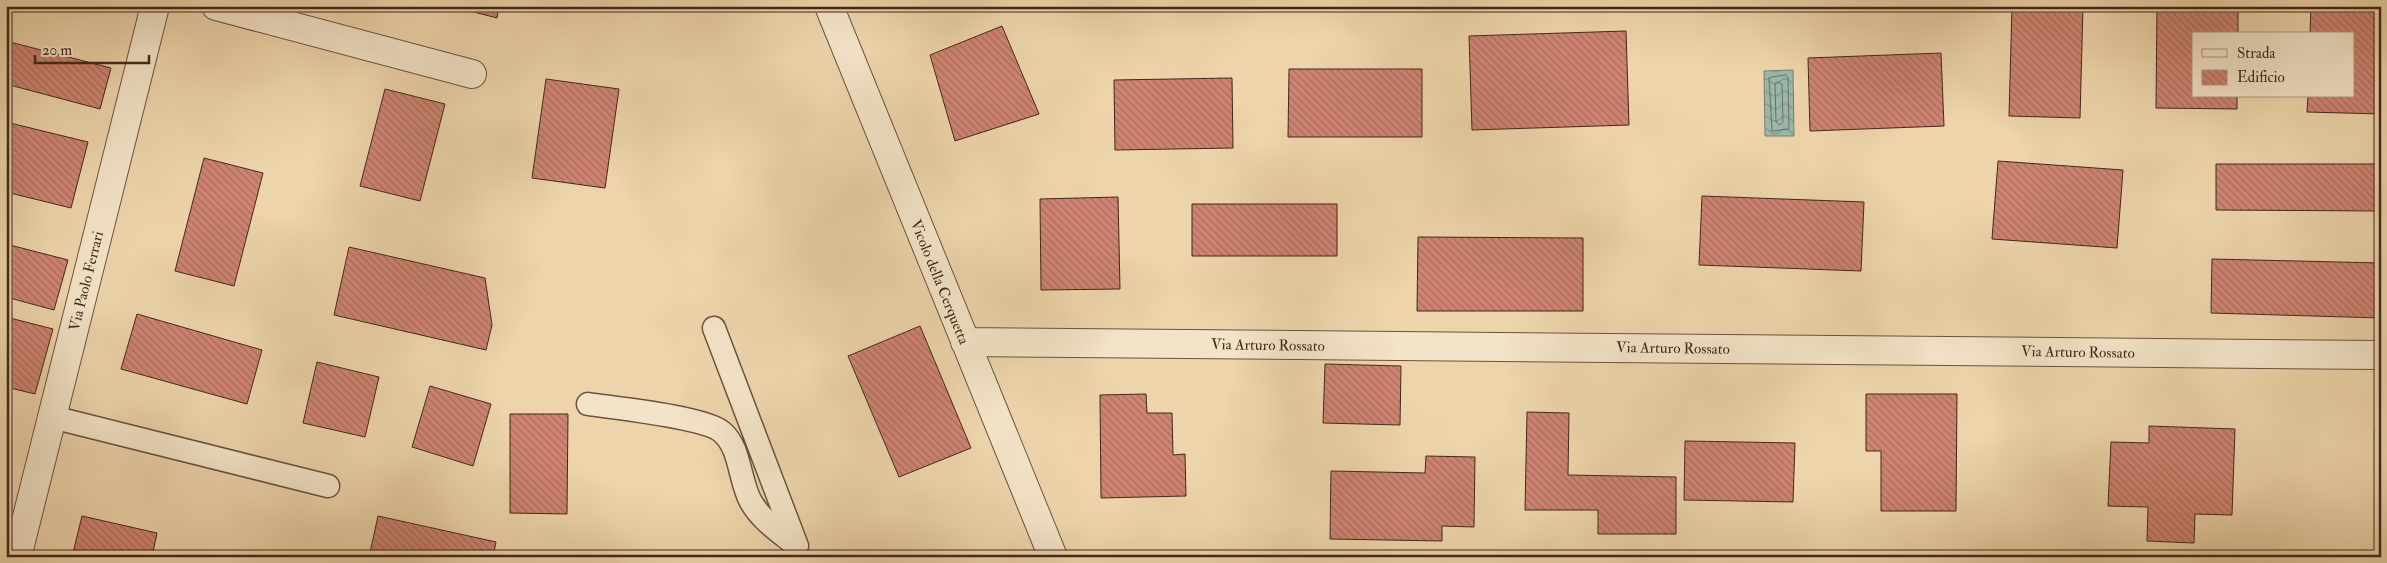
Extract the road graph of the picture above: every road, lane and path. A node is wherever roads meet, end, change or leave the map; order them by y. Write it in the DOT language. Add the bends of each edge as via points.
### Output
graph roads {
  1 [pos="155,6"];
  2 [pos="216,6"];
  3 [pos="829,6"];
  4 [pos="472,74"];
  5 [pos="714,328"];
  6 [pos="965,342"];
  7 [pos="2381,355"];
  8 [pos="588,404"];
  9 [pos="52,417"];
  10 [pos="328,486"];
  11 [pos="799,552"];
  12 [pos="17,557"];
  13 [pos="1053,557"];
  1 -- 9 [label="street, Via Paolo Ferrari"];
  2 -- 4 [label="street"];
  3 -- 6 [label="street, Vicolo della Cerquetta"];
  5 -- 11 [label="lane"];
  6 -- 7 [label="street, Via Arturo Rossato"];
  6 -- 13 [label="street, Vicolo della Cerquetta"];
  8 -- 11 [label="lane" via="696,421 721,431 732,445 751,502"];
  9 -- 10 [label="lane"];
  9 -- 12 [label="street, Via Paolo Ferrari"];
}
